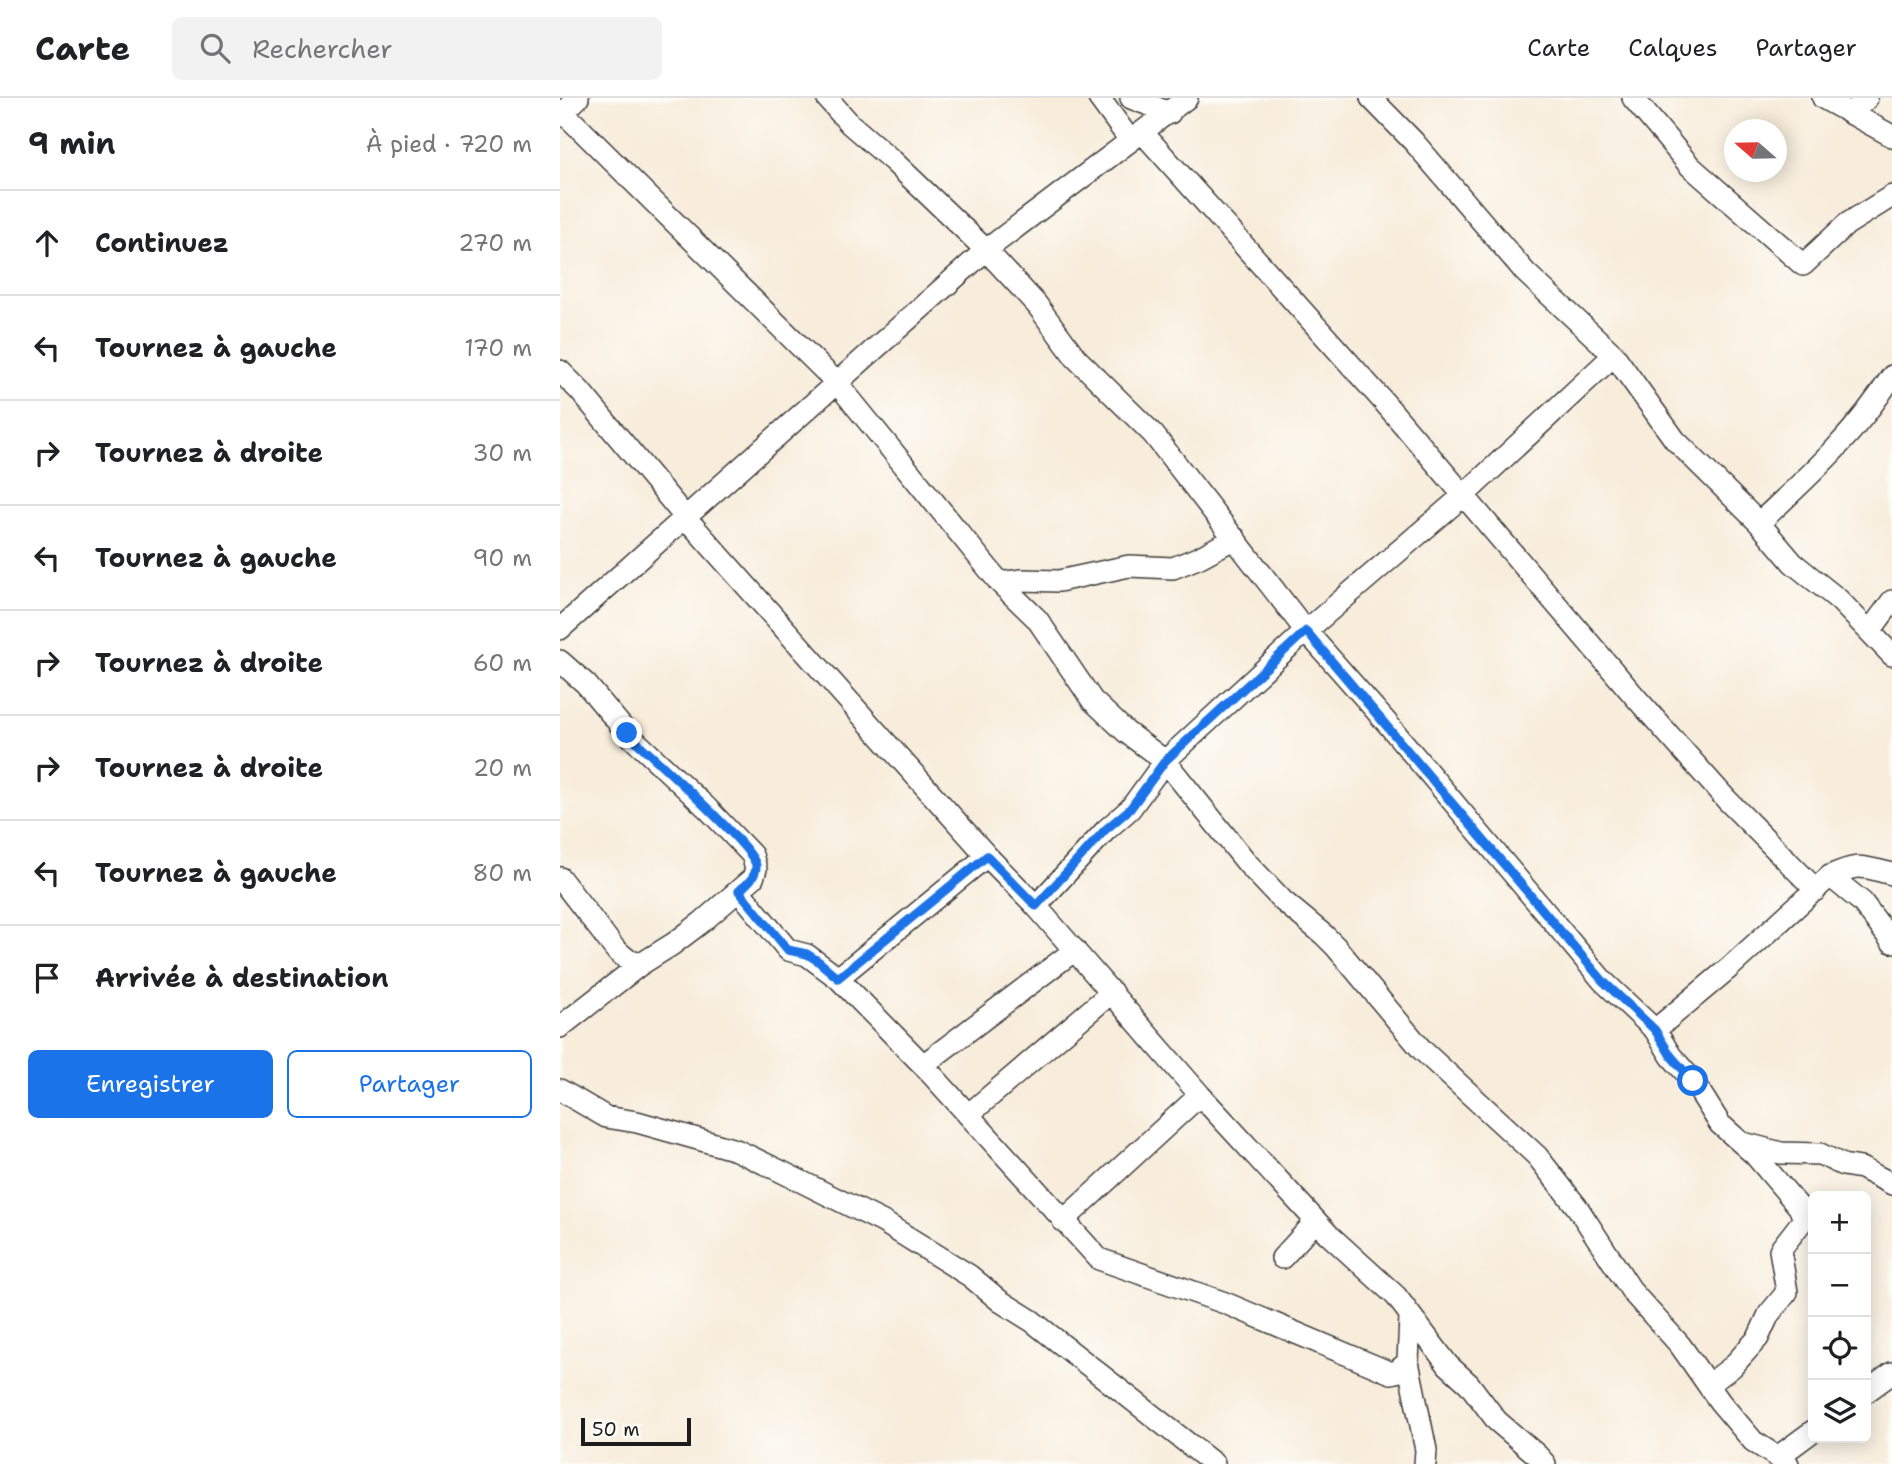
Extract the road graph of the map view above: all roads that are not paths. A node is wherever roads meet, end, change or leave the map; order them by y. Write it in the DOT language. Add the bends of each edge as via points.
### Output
graph roads {
  1 [pos="827,98"];
  2 [pos="1099,98"];
  3 [pos="1131,98"];
  4 [pos="1187,98"];
  5 [pos="1371,98"];
  6 [pos="1633,98"];
  7 [pos="1823,98"];
  8 [pos="1867,98"];
  9 [pos="567,108"];
  10 [pos="1170,113"];
  11 [pos="1851,114"];
  12 [pos="1137,136"];
  13 [pos="1892,136"];
  14 [pos="1892,196"];
  15 [pos="986,250"];
  16 [pos="1615,355"];
  17 [pos="560,371"];
  18 [pos="1892,376"];
  19 [pos="837,383"];
  20 [pos="1464,495"];
  21 [pos="685,517"];
  22 [pos="1759,523"];
  23 [pos="1236,538"];
  24 [pos="1000,583"];
  25 [pos="1892,601"];
  26 [pos="560,629"];
  27 [pos="1306,631"];
  28 [pos="1870,631"];
  29 [pos="1892,655"];
  30 [pos="560,661"];
  31 [pos="1165,761"];
  32 [pos="987,856"];
  33 [pos="1892,874"];
  34 [pos="560,878"];
  35 [pos="1824,883"];
  36 [pos="739,891"];
  37 [pos="1036,906"];
  38 [pos="1892,943"];
  39 [pos="1075,950"];
  40 [pos="641,964"];
  41 [pos="838,978"];
  42 [pos="1112,992"];
  43 [pos="560,1027"];
  44 [pos="1655,1030"];
  45 [pos="923,1065"];
  46 [pos="560,1090"];
  47 [pos="1200,1095"];
  48 [pos="968,1115"];
  49 [pos="1741,1142"];
  50 [pos="1892,1184"];
  51 [pos="1063,1221"];
  52 [pos="1316,1221"];
  53 [pos="1282,1258"];
  54 [pos="1410,1317"];
  55 [pos="1408,1363"];
  56 [pos="1892,1373"];
  57 [pos="1708,1385"];
  58 [pos="1871,1388"];
  59 [pos="1808,1434"];
  60 [pos="1773,1458"];
  61 [pos="1214,1464"];
  62 [pos="1425,1464"];
  63 [pos="1545,1464"];
  1 -- 15 [label="street"];
  2 -- 12 [label="street"];
  3 -- 10 [label="street"];
  4 -- 10 [label="street"];
  5 -- 16 [label="street" via="1526,273"];
  6 -- 14 [label="street" via="1690,166 1803,265 1847,224"];
  7 -- 11 [label="street"];
  8 -- 11 [label="street"];
  9 -- 19 [label="street"];
  10 -- 12 [label="street"];
  11 -- 13 [label="street"];
  12 -- 15 [label="street"];
  12 -- 20 [label="street" via="1244,243"];
  15 -- 19 [label="street"];
  15 -- 23 [label="street" via="1076,358 1153,435"];
  16 -- 20 [label="street"];
  16 -- 22 [label="street" via="1675,440"];
  17 -- 21 [label="street"];
  18 -- 22 [label="street" via="1841,445"];
  19 -- 21 [label="street"];
  19 -- 24 [label="street"];
  20 -- 27 [label="street"];
  20 -- 35 [label="street" via="1726,799"];
  21 -- 26 [label="street"];
  21 -- 32 [label="street"];
  22 -- 28 [label="street" via="1793,563"];
  23 -- 24 [label="street" via="1173,568 1129,566 1059,581"];
  23 -- 27 [label="street"];
  24 -- 31 [label="street" via="1037,619 1092,700"];
  25 -- 28 [label="street"];
  27 -- 31 [label="street"];
  27 -- 44 [label="street" via="1603,981"];
  28 -- 29 [label="street"];
  30 -- 36 [label="street" via="752,855 753,878"];
  31 -- 37 [label="street" via="1130,809"];
  31 -- 57 [label="street" via="1248,864 1330,941 1422,1050 1537,1156 1633,1293 1680,1345"];
  32 -- 37 [label="street"];
  32 -- 41 [label="street"];
  33 -- 35 [label="street" via="1850,867"];
  34 -- 40 [label="street" via="615,949"];
  35 -- 38 [label="street" via="1862,902"];
  35 -- 44 [label="street"];
  36 -- 40 [label="street"];
  36 -- 41 [label="street" via="788,950 807,954"];
  37 -- 39 [label="street"];
  39 -- 42 [label="street"];
  39 -- 45 [label="street"];
  40 -- 43 [label="street"];
  41 -- 45 [label="street"];
  42 -- 47 [label="street"];
  42 -- 48 [label="street"];
  44 -- 49 [label="street" via="1720,1125"];
  45 -- 48 [label="street"];
  46 -- 61 [label="street" via="606,1117 736,1150 883,1222 1032,1321"];
  47 -- 51 [label="street"];
  47 -- 52 [label="street"];
  48 -- 51 [label="street"];
  49 -- 50 [label="street" via="1781,1153 1820,1154"];
  49 -- 57 [label="street" via="1804,1219 1780,1250 1787,1292 1758,1338"];
  51 -- 55 [label="street" via="1100,1259 1113,1265 1225,1303 1391,1373"];
  52 -- 53 [label="street"];
  52 -- 54 [label="street" via="1382,1282"];
  54 -- 55 [label="street"];
  54 -- 63 [label="street" via="1497,1421"];
  55 -- 62 [label="street"];
  56 -- 58 [label="street"];
  57 -- 60 [label="street" via="1753,1441"];
  59 -- 60 [label="street"];
}
